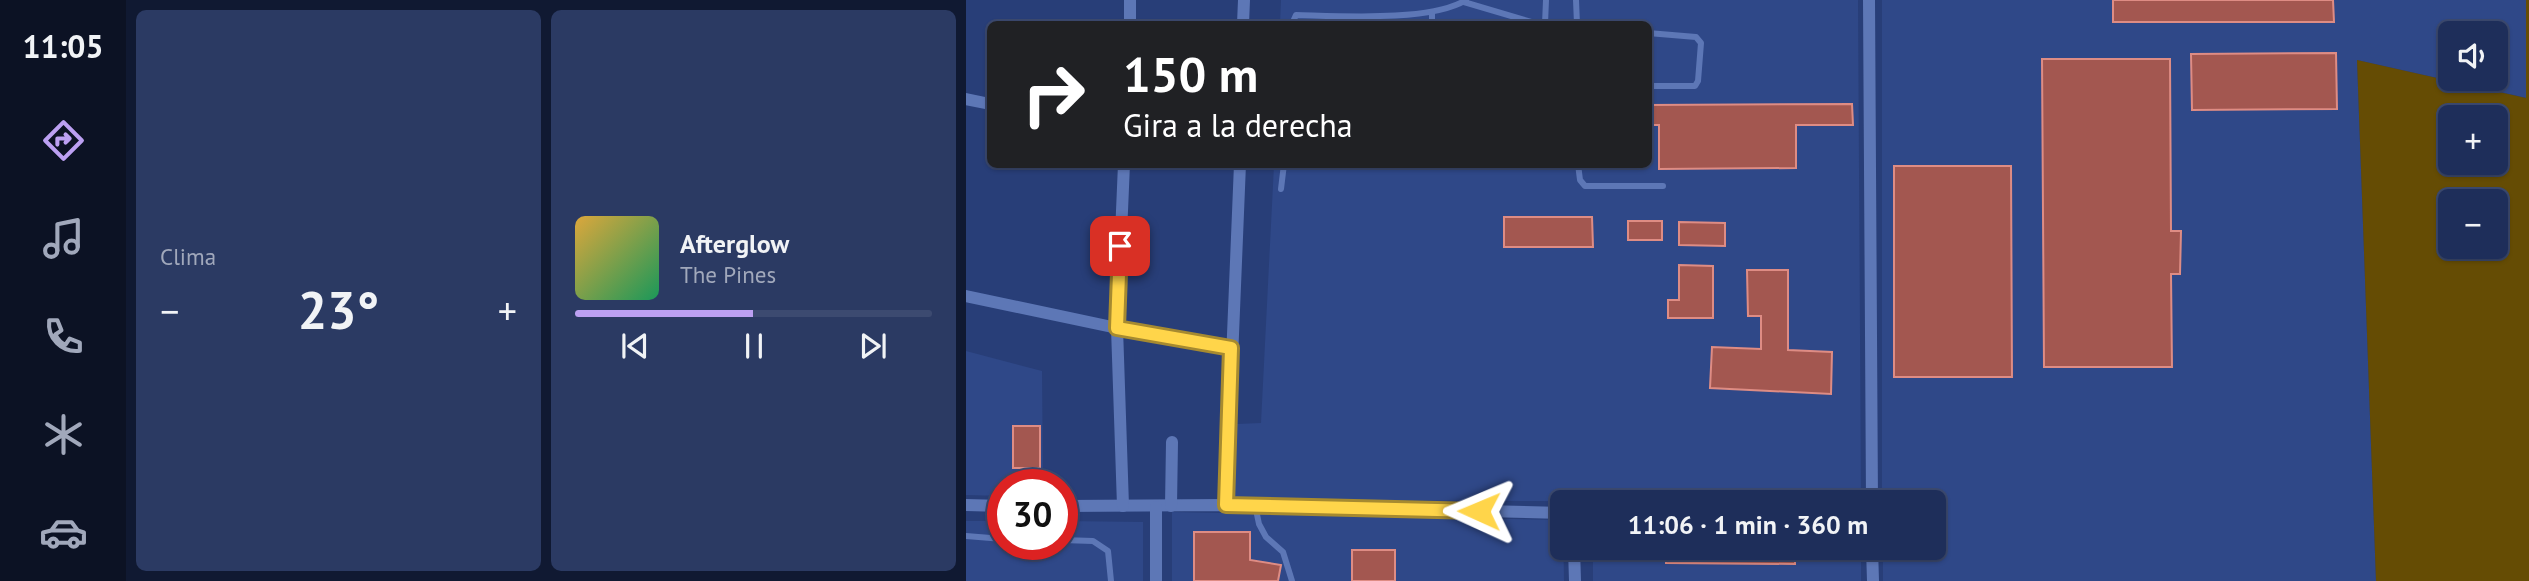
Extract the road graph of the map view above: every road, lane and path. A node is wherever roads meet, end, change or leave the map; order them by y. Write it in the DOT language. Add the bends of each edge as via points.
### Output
graph roads {
  1 [pos="1130,0"];
  2 [pos="1244,0"];
  3 [pos="1545,0"];
  4 [pos="1577,0"];
  5 [pos="1869,0"];
  6 [pos="1465,1"];
  7 [pos="1432,12"];
  8 [pos="1129,21"];
  9 [pos="1243,21"];
  10 [pos="1293,21"];
  11 [pos="1432,21"];
  12 [pos="1528,21"];
  13 [pos="1545,21"];
  14 [pos="1577,21"];
  15 [pos="1652,33"];
  16 [pos="1652,86"];
  17 [pos="966,99"];
  18 [pos="987,103"];
  19 [pos="1124,168"];
  20 [pos="1240,168"];
  21 [pos="1284,168"];
  22 [pos="1578,168"];
  23 [pos="1663,186"];
  24 [pos="1281,189"];
  25 [pos="966,296"];
  26 [pos="1117,328"];
  27 [pos="1231,348"];
  28 [pos="1172,442"];
  29 [pos="1872,490"];
  30 [pos="966,505"];
  31 [pos="1226,505"];
  32 [pos="1255,505"];
  33 [pos="987,506"];
  34 [pos="1078,506"];
  35 [pos="1123,506"];
  36 [pos="1171,506"];
  37 [pos="1156,507"];
  38 [pos="1550,513"];
  39 [pos="966,537"];
  40 [pos="987,538"];
  41 [pos="1078,541"];
  42 [pos="1574,560"];
  43 [pos="1872,560"];
  44 [pos="1111,581"];
  45 [pos="1156,581"];
  46 [pos="1292,581"];
  47 [pos="1575,581"];
  48 [pos="1873,581"];
  1 -- 8 [label="street"];
  2 -- 9 [label="street"];
  3 -- 13 [label="lane"];
  4 -- 14 [label="lane"];
  5 -- 29 [label="street"];
  6 -- 7 [label="lane"];
  6 -- 12 [label="lane"];
  7 -- 10 [label="lane" via="1296,15"];
  7 -- 11 [label="lane"];
  15 -- 16 [label="lane" via="1696,37 1701,43 1695,86"];
  17 -- 18 [label="street"];
  19 -- 26 [label="street"];
  20 -- 27 [label="street"];
  21 -- 24 [label="lane"];
  22 -- 23 [label="lane" via="1585,186"];
  25 -- 26 [label="street"];
  26 -- 27 [label="street"];
  26 -- 35 [label="street"];
  27 -- 31 [label="street"];
  28 -- 36 [label="street"];
  30 -- 33 [label="street"];
  31 -- 32 [label="street"];
  31 -- 36 [label="street"];
  32 -- 38 [label="street"];
  32 -- 46 [label="lane" via="1259,524 1283,552"];
  34 -- 35 [label="street"];
  35 -- 37 [label="street"];
  36 -- 37 [label="street"];
  37 -- 45 [label="street"];
  39 -- 40 [label="lane"];
  41 -- 44 [label="lane" via="1093,541 1108,551"];
  42 -- 47 [label="street"];
  43 -- 48 [label="street"];
}
